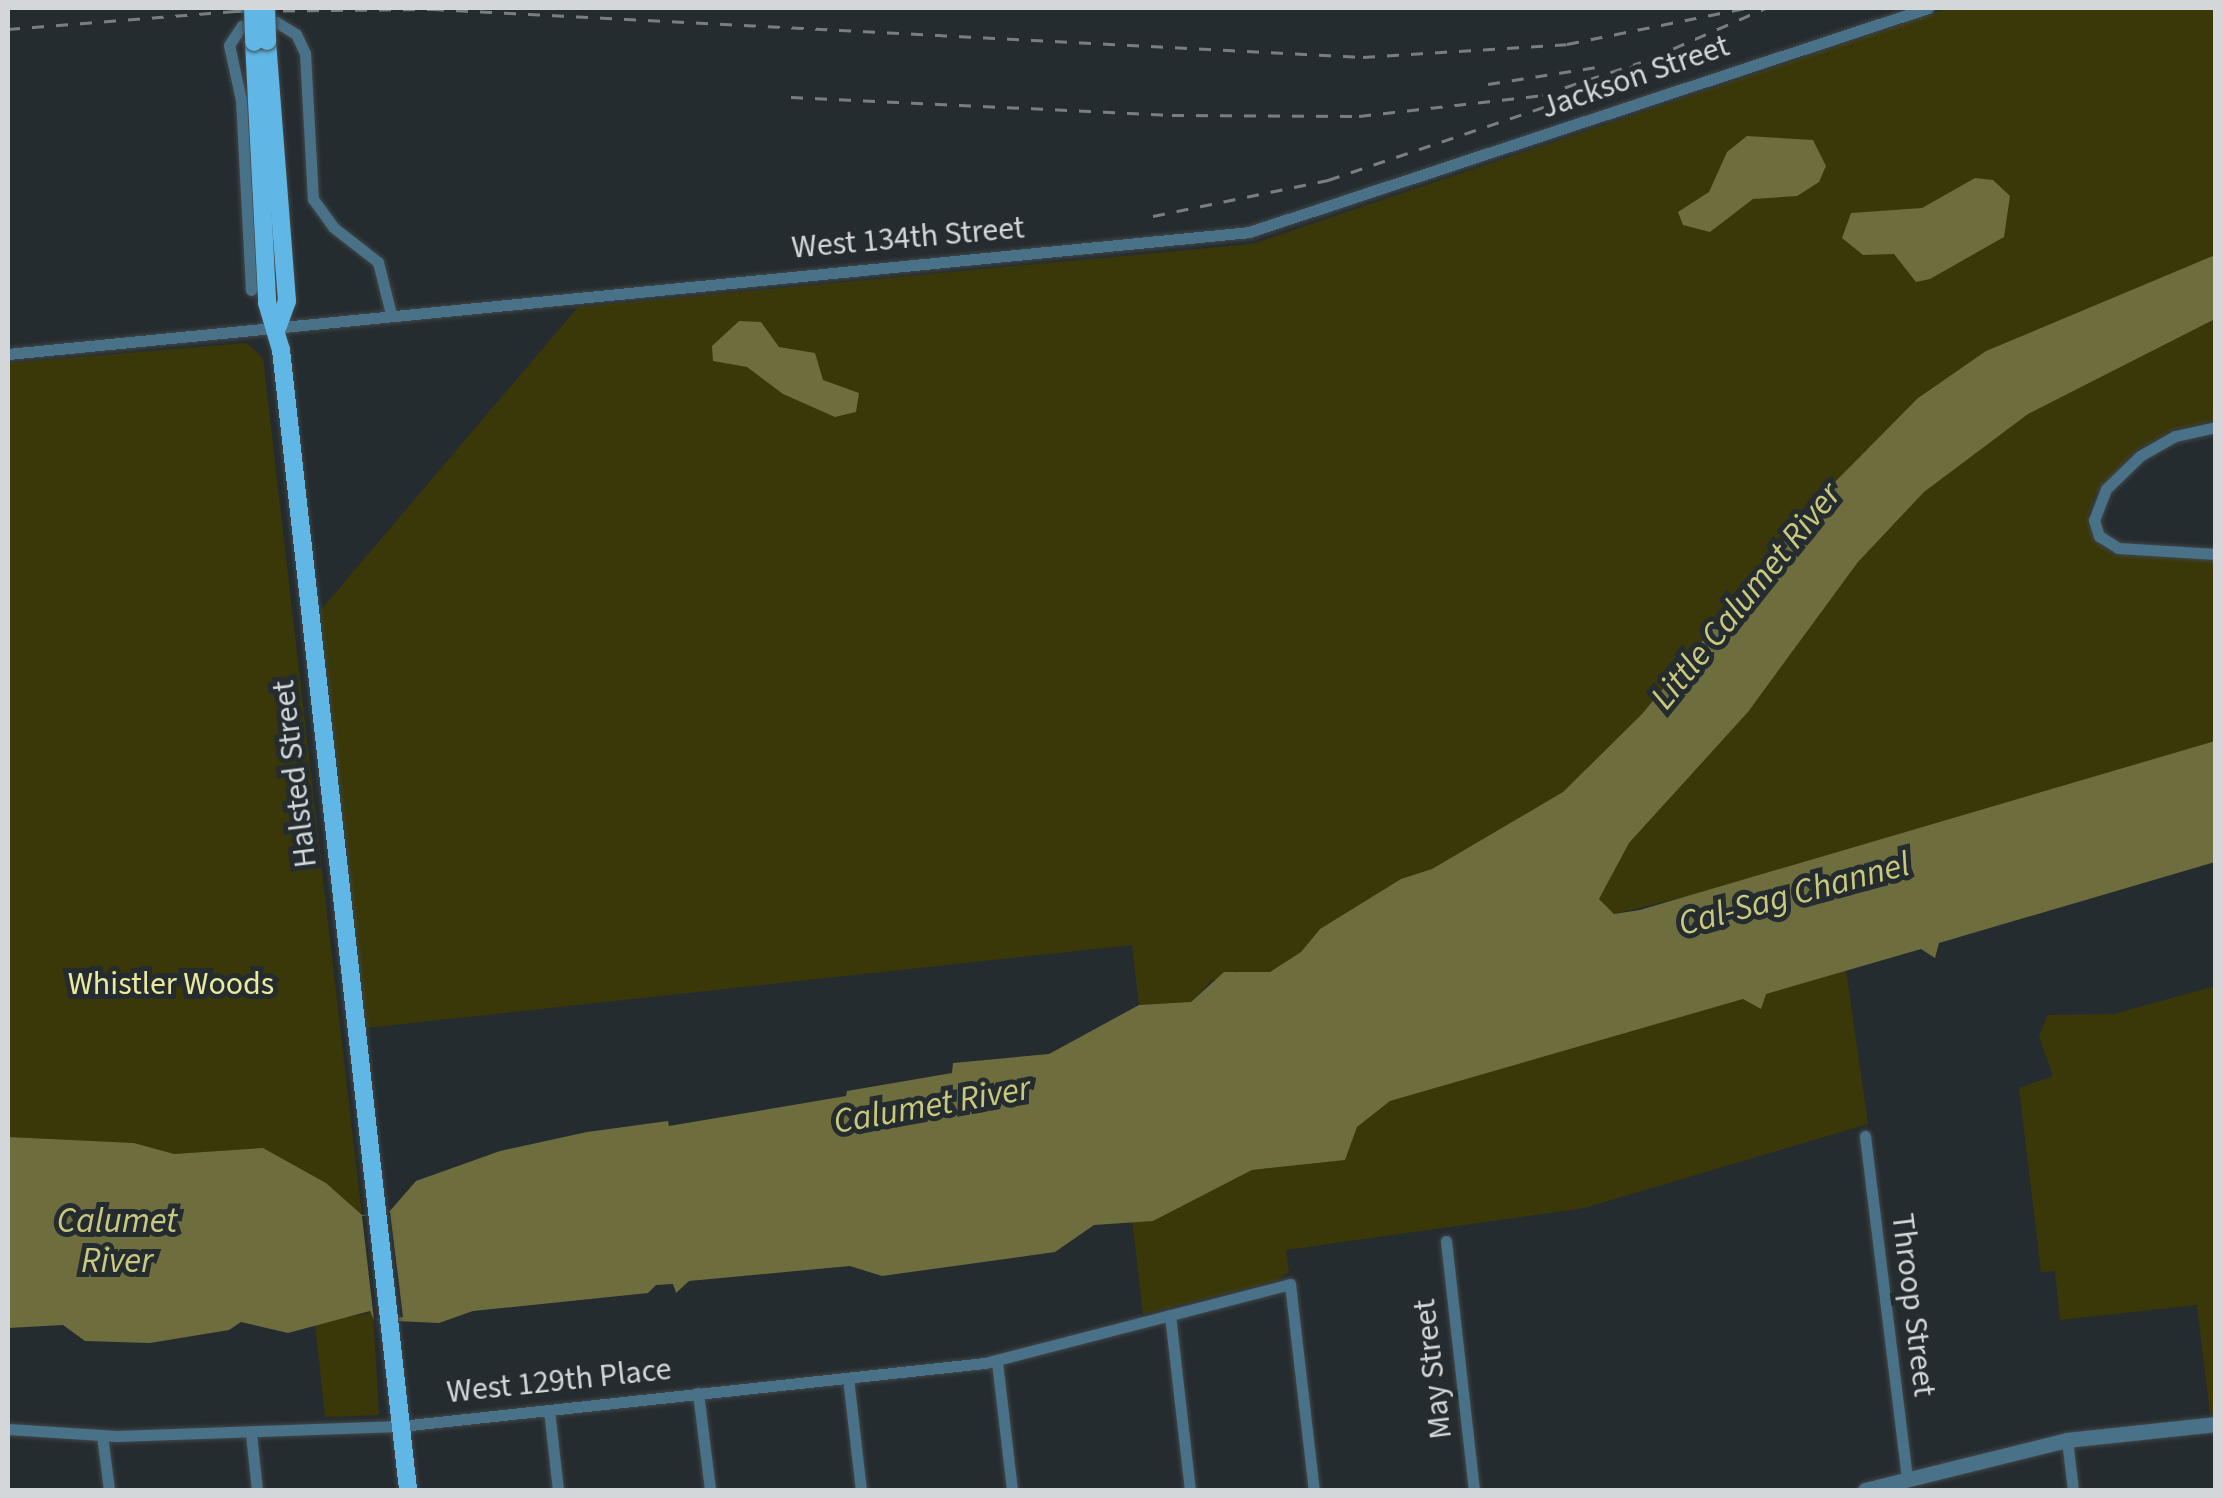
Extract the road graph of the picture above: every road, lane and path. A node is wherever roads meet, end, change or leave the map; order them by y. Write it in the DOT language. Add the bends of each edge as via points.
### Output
graph roads {
  1 [pos="253,8"];
  2 [pos="266,8"];
  3 [pos="1928,8"];
  4 [pos="261,41"];
  5 [pos="1530,141"];
  6 [pos="251,290"];
  7 [pos="390,314"];
  8 [pos="278,326"];
  9 [pos="8,354"];
  10 [pos="2216,427"];
  11 [pos="2216,554"];
  12 [pos="1865,1136"];
  13 [pos="1446,1241"];
  14 [pos="1170,1315"];
  15 [pos="998,1362"];
  16 [pos="848,1378"];
  17 [pos="698,1392"];
  18 [pos="549,1410"];
  19 [pos="2216,1424"];
  20 [pos="400,1426"];
  21 [pos="8,1429"];
  22 [pos="251,1434"];
  23 [pos="102,1435"];
  24 [pos="2067,1440"];
  25 [pos="1915,1482"];
  26 [pos="109,1490"];
  27 [pos="257,1490"];
  28 [pos="408,1490"];
  29 [pos="558,1490"];
  30 [pos="710,1490"];
  31 [pos="861,1490"];
  32 [pos="1012,1490"];
  33 [pos="1190,1490"];
  34 [pos="1314,1490"];
  35 [pos="1474,1490"];
  36 [pos="1865,1490"];
  37 [pos="2073,1490"];
  1 -- 4 [label="main road, Halsted Street, bridge"];
  2 -- 4 [label="main road, Halsted Street, bridge"];
  3 -- 5 [label="street, Jackson Street"];
  4 -- 8 [label="main road, Halsted Street" via="267,302"];
  5 -- 7 [label="street, West 134th Street" via="1358,201 1233,234"];
  6 -- 7 [label="street" via="232,38 242,26 264,22 285,26 302,42 313,199 332,228 378,262"];
  7 -- 8 [label="street, West 134th Street"];
  8 -- 9 [label="street, West 134th Street"];
  8 -- 20 [label="main road, Halsted Street"];
  10 -- 11 [label="street" via="2160,444 2121,472 2098,500 2096,528 2118,548"];
  12 -- 25 [label="street, Throop Street"];
  13 -- 35 [label="street, May Street"];
  14 -- 15 [label="street, West 129th Place"];
  14 -- 33 [label="street"];
  14 -- 34 [label="street, West 129th Place" via="1290,1284"];
  15 -- 16 [label="street, West 129th Place"];
  15 -- 32 [label="street"];
  16 -- 17 [label="street, West 129th Place"];
  16 -- 31 [label="street"];
  17 -- 18 [label="street, West 129th Place"];
  17 -- 30 [label="street"];
  18 -- 20 [label="street, West 129th Place"];
  18 -- 29 [label="street"];
  19 -- 24 [label="street"];
  20 -- 22 [label="street, West 129th Place"];
  20 -- 28 [label="main road, Halsted Street"];
  21 -- 23 [label="street, West 129th Place"];
  22 -- 23 [label="street, West 129th Place"];
  22 -- 27 [label="street"];
  23 -- 26 [label="street"];
  24 -- 25 [label="street"];
  24 -- 37 [label="street"];
  25 -- 36 [label="street"];
}
